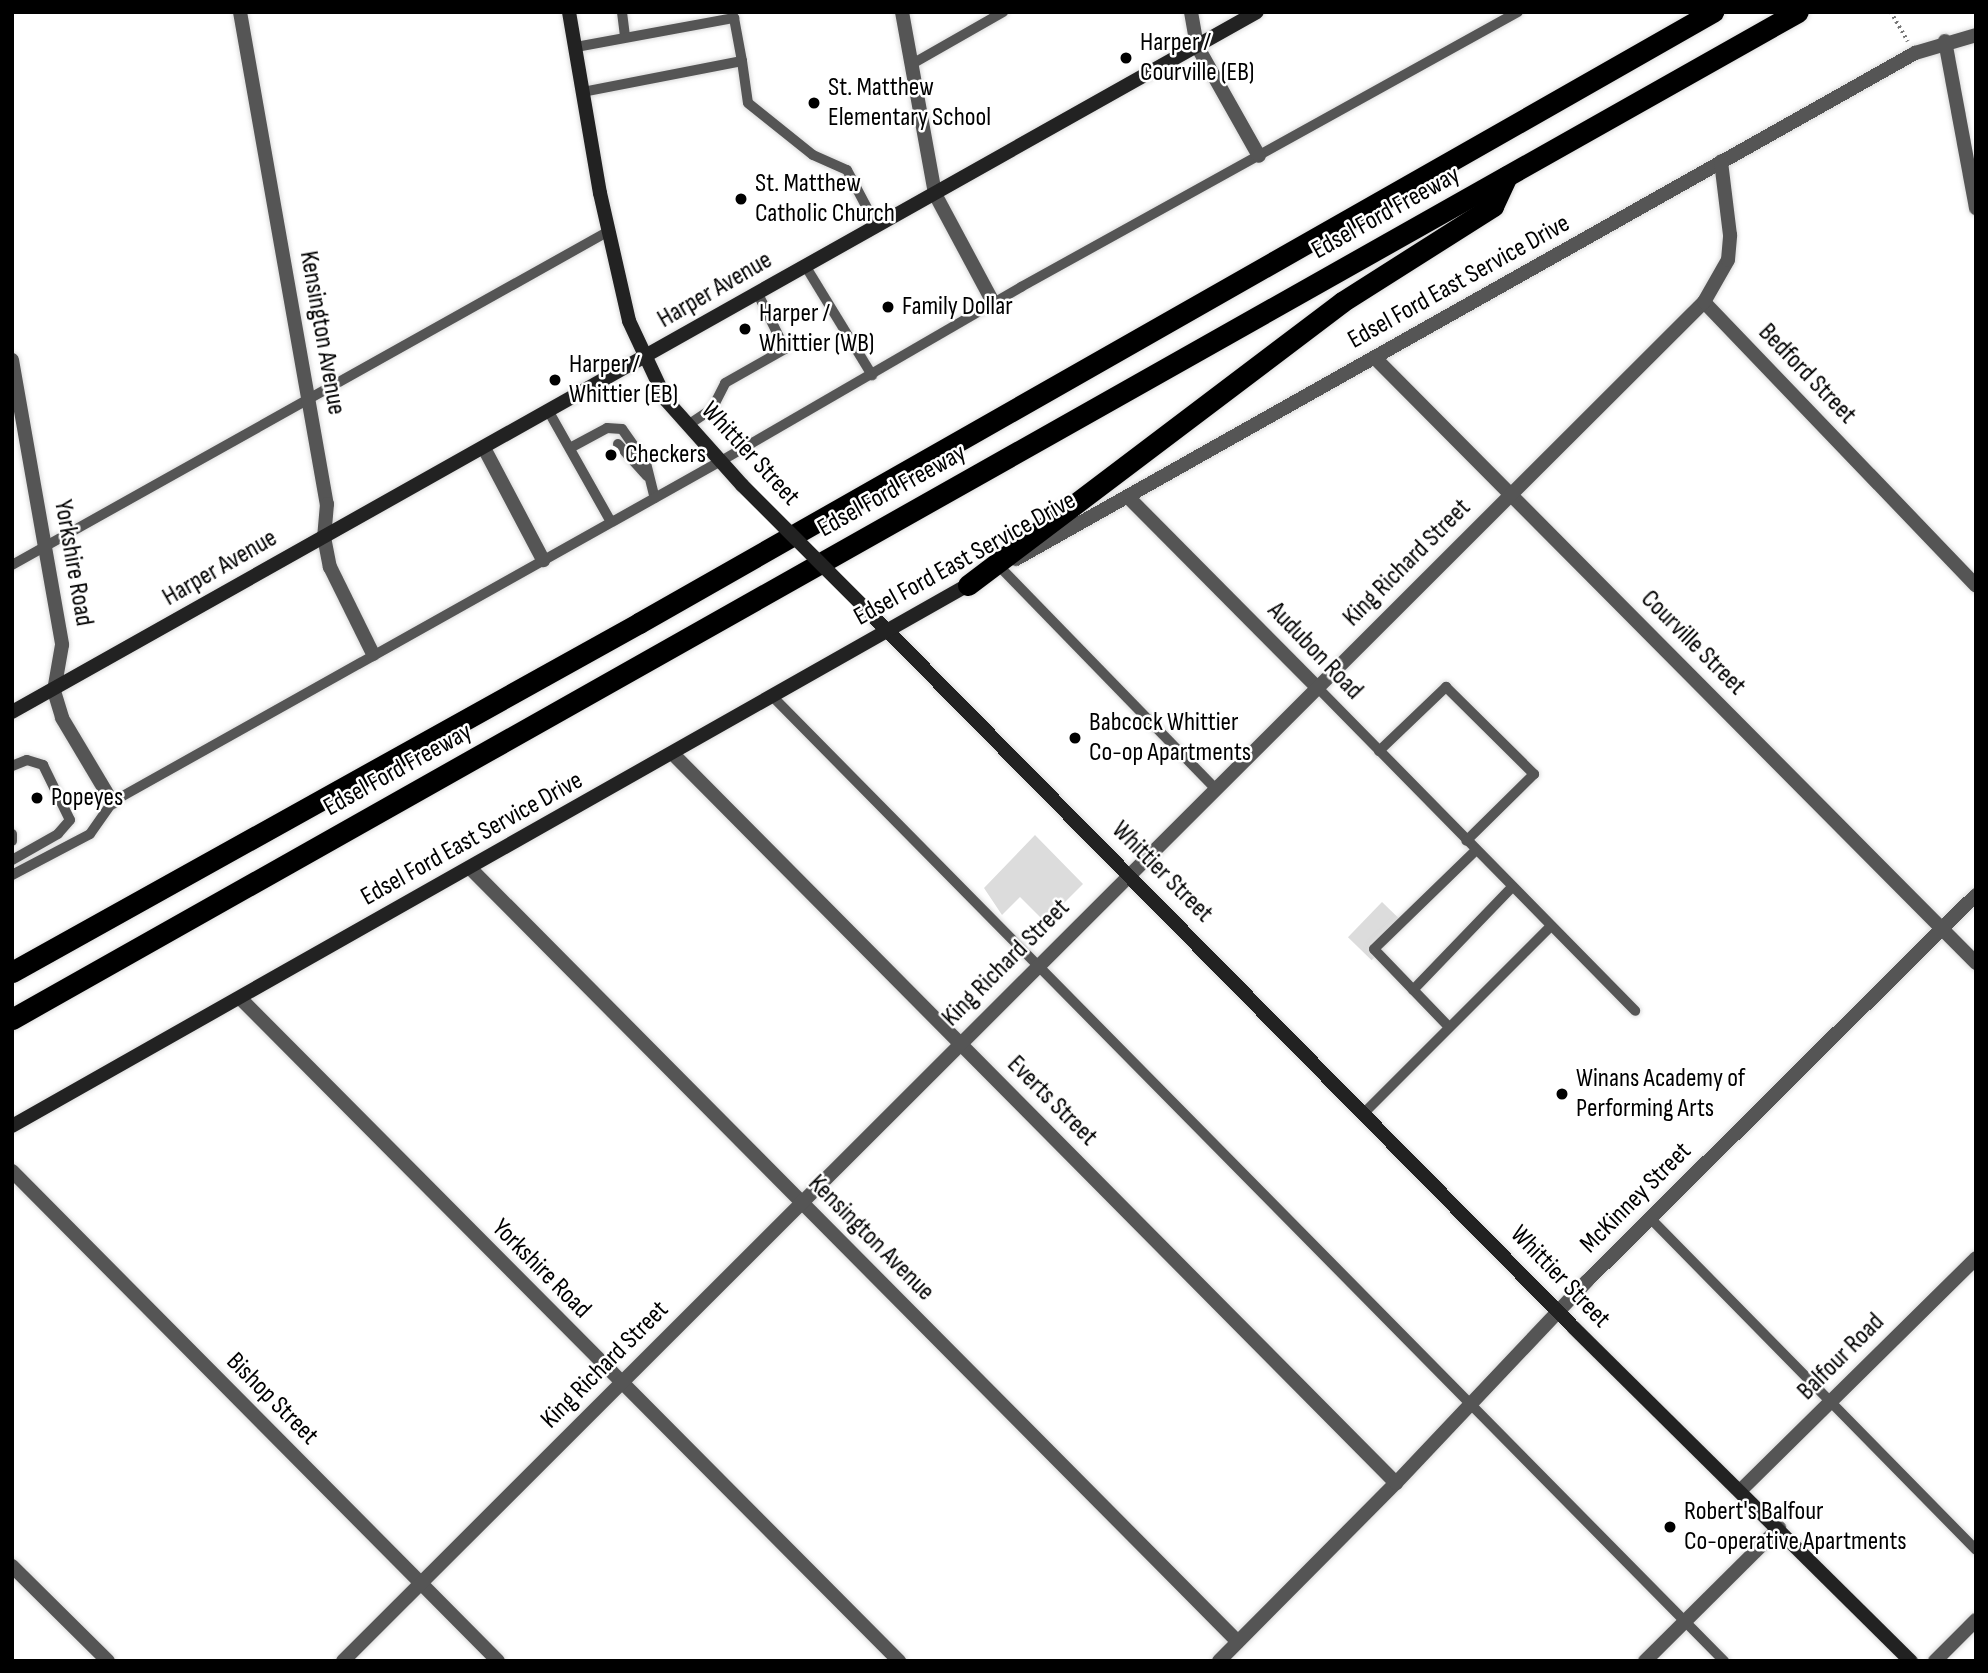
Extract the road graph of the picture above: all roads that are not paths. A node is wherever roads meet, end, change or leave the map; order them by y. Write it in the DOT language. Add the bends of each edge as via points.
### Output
graph roads {
  1 [pos="240,12"];
  2 [pos="569,12"];
  3 [pos="622,12"];
  4 [pos="902,12"];
  5 [pos="1003,12"];
  6 [pos="1191,12"];
  7 [pos="1257,12"];
  8 [pos="1518,12"];
  9 [pos="1713,12"];
  10 [pos="1798,12"];
  11 [pos="734,15"];
  12 [pos="1976,35"];
  13 [pos="625,37"];
  14 [pos="1945,41"];
  15 [pos="1197,46"];
  16 [pos="576,47"];
  17 [pos="742,61"];
  18 [pos="912,64"];
  19 [pos="582,92"];
  20 [pos="1259,156"];
  21 [pos="1721,162"];
  22 [pos="1507,176"];
  23 [pos="935,194"];
  24 [pos="1976,208"];
  25 [pos="877,227"];
  26 [pos="608,230"];
  27 [pos="806,267"];
  28 [pos="758,294"];
  29 [pos="1704,302"];
  30 [pos="994,304"];
  31 [pos="646,357"];
  32 [pos="1375,358"];
  33 [pos="12,360"];
  34 [pos="872,375"];
  35 [pos="309,401"];
  36 [pos="549,412"];
  37 [pos="688,425"];
  38 [pos="618,444"];
  39 [pos="484,448"];
  40 [pos="570,448"];
  41 [pos="721,461"];
  42 [pos="647,476"];
  43 [pos="1510,494"];
  44 [pos="659,495"];
  45 [pos="1128,496"];
  46 [pos="611,522"];
  47 [pos="324,537"];
  48 [pos="45,547"];
  49 [pos="543,560"];
  50 [pos="12,565"];
  51 [pos="1000,567"];
  52 [pos="968,585"];
  53 [pos="1976,586"];
  54 [pos="887,630"];
  55 [pos="373,654"];
  56 [pos="1317,687"];
  57 [pos="54,691"];
  58 [pos="772,696"];
  59 [pos="12,712"];
  60 [pos="1379,751"];
  61 [pos="673,754"];
  62 [pos="12,766"];
  63 [pos="1216,788"];
  64 [pos="112,802"];
  65 [pos="12,834"];
  66 [pos="12,841"];
  67 [pos="1466,841"];
  68 [pos="1476,850"];
  69 [pos="24,853"];
  70 [pos="12,860"];
  71 [pos="31,865"];
  72 [pos="470,868"];
  73 [pos="1129,874"];
  74 [pos="12,876"];
  75 [pos="1512,887"];
  76 [pos="1976,895"];
  77 [pos="111,917"];
  78 [pos="1551,926"];
  79 [pos="1942,929"];
  80 [pos="12,956"];
  81 [pos="1976,963"];
  82 [pos="1039,965"];
  83 [pos="12,972"];
  84 [pos="1413,990"];
  85 [pos="240,998"];
  86 [pos="1635,1011"];
  87 [pos="12,1019"];
  88 [pos="1449,1027"];
  89 [pos="961,1043"];
  90 [pos="1364,1113"];
  91 [pos="12,1126"];
  92 [pos="12,1171"];
  93 [pos="802,1203"];
  94 [pos="1650,1218"];
  95 [pos="1976,1258"];
  96 [pos="1561,1313"];
  97 [pos="621,1384"];
  98 [pos="1473,1404"];
  99 [pos="1829,1404"];
  100 [pos="1396,1483"];
  101 [pos="1741,1490"];
  102 [pos="1779,1528"];
  103 [pos="1976,1550"];
  104 [pos="12,1566"];
  105 [pos="421,1584"];
  106 [pos="1976,1620"];
  107 [pos="1685,1621"];
  108 [pos="1238,1642"];
  109 [pos="108,1661"];
  110 [pos="343,1661"];
  111 [pos="498,1661"];
  112 [pos="899,1661"];
  113 [pos="1219,1661"];
  114 [pos="1646,1661"];
  115 [pos="1724,1661"];
  116 [pos="1910,1661"];
  117 [pos="1935,1661"];
  1 -- 35 [label="street, Kensington Avenue"];
  2 -- 16 [label="street, Whittier Street"];
  3 -- 13 [label="lane"];
  4 -- 18 [label="street"];
  5 -- 18 [label="lane"];
  6 -- 15 [label="street"];
  7 -- 15 [label="street, Harper Avenue"];
  8 -- 20 [label="lane"];
  9 -- 77 [label="highway, Edsel Ford Freeway" via="627,630"];
  10 -- 22 [label="highway, Edsel Ford Freeway"];
  11 -- 13 [label="lane"];
  11 -- 17 [label="lane"];
  12 -- 14 [label="street, Edsel Ford East Service Drive"];
  13 -- 16 [label="lane"];
  14 -- 21 [label="street, Edsel Ford East Service Drive" via="1915,53"];
  14 -- 24 [label="street"];
  15 -- 20 [label="street"];
  15 -- 23 [label="street, Harper Avenue"];
  16 -- 19 [label="street, Whittier Street"];
  17 -- 19 [label="lane"];
  17 -- 25 [label="lane" via="748,103 813,155 847,170"];
  18 -- 23 [label="street"];
  19 -- 26 [label="street, Whittier Street"];
  20 -- 30 [label="lane"];
  21 -- 29 [label="street" via="1730,235 1728,260"];
  21 -- 32 [label="street, Edsel Ford East Service Drive"];
  22 -- 52 [label="highway" via="1493,206 1342,302"];
  22 -- 87 [label="highway, Edsel Ford Freeway"];
  23 -- 25 [label="street, Harper Avenue"];
  23 -- 30 [label="street"];
  25 -- 27 [label="street, Harper Avenue"];
  26 -- 31 [label="street, Whittier Street" via="629,321"];
  26 -- 35 [label="lane"];
  27 -- 28 [label="street, Harper Avenue"];
  27 -- 34 [label="lane"];
  28 -- 31 [label="street, Harper Avenue"];
  28 -- 37 [label="lane" via="785,349 725,383 712,409"];
  29 -- 43 [label="street, King Richard Street"];
  29 -- 53 [label="street, Bedford Street"];
  30 -- 34 [label="lane"];
  31 -- 36 [label="street, Harper Avenue"];
  31 -- 37 [label="street, Whittier Street" via="666,400"];
  32 -- 43 [label="street, Courville Street"];
  32 -- 45 [label="street, Edsel Ford East Service Drive"];
  33 -- 48 [label="street, Yorkshire Road"];
  34 -- 41 [label="lane"];
  35 -- 47 [label="street, Kensington Avenue" via="327,504"];
  35 -- 48 [label="lane"];
  36 -- 39 [label="street, Harper Avenue"];
  36 -- 40 [label="lane"];
  37 -- 41 [label="street, Whittier Street"];
  38 -- 42 [label="lane"];
  39 -- 47 [label="street, Harper Avenue"];
  39 -- 49 [label="street"];
  40 -- 42 [label="lane" via="622,429 646,463"];
  40 -- 46 [label="lane"];
  41 -- 44 [label="lane"];
  41 -- 54 [label="street, Whittier Street, bridge"];
  42 -- 44 [label="lane"];
  43 -- 56 [label="street, King Richard Street"];
  43 -- 79 [label="street, Courville Street"];
  44 -- 46 [label="lane"];
  45 -- 51 [label="street, Edsel Ford East Service Drive"];
  45 -- 56 [label="street, Audubon Road"];
  46 -- 49 [label="lane"];
  47 -- 55 [label="street, Kensington Avenue" via="330,568"];
  47 -- 57 [label="street, Harper Avenue"];
  48 -- 50 [label="lane"];
  48 -- 57 [label="street, Yorkshire Road" via="62,645"];
  49 -- 55 [label="lane"];
  51 -- 52 [label="street, Edsel Ford East Service Drive"];
  51 -- 63 [label="lane"];
  52 -- 54 [label="street, Edsel Ford East Service Drive"];
  54 -- 58 [label="street, Edsel Ford East Service Drive"];
  54 -- 73 [label="street, Whittier Street"];
  55 -- 64 [label="lane"];
  56 -- 60 [label="lane, Audubon Road"];
  56 -- 63 [label="street, King Richard Street"];
  57 -- 59 [label="street, Harper Avenue"];
  57 -- 64 [label="street, Yorkshire Road" via="62,718"];
  58 -- 61 [label="street, Edsel Ford East Service Drive"];
  58 -- 82 [label="lane"];
  60 -- 67 [label="lane, Audubon Road"];
  60 -- 67 [label="lane" via="1446,687 1534,775"];
  61 -- 72 [label="street, Edsel Ford East Service Drive"];
  61 -- 89 [label="street, Everts Street"];
  62 -- 69 [label="lane" via="27,760 43,765 69,812 65,830"];
  63 -- 73 [label="street, King Richard Street"];
  64 -- 71 [label="lane" via="90,834"];
  65 -- 66 [label="lane"];
  67 -- 68 [label="lane, Audubon Road"];
  68 -- 75 [label="lane, Audubon Road"];
  68 -- 84 [label="lane" via="1374,949"];
  69 -- 70 [label="lane"];
  69 -- 71 [label="lane"];
  71 -- 74 [label="lane"];
  72 -- 85 [label="street, Edsel Ford East Service Drive"];
  72 -- 93 [label="street, Kensington Avenue"];
  73 -- 82 [label="street, King Richard Street"];
  73 -- 90 [label="street, Whittier Street"];
  75 -- 78 [label="lane, Audubon Road"];
  75 -- 84 [label="lane"];
  76 -- 79 [label="street, McKinney Street"];
  77 -- 80 [label="highway"];
  77 -- 83 [label="highway, Edsel Ford Freeway"];
  78 -- 86 [label="lane, Audubon Road"];
  78 -- 88 [label="lane"];
  79 -- 81 [label="street, Courville Street"];
  79 -- 94 [label="street, McKinney Street"];
  82 -- 89 [label="street, King Richard Street"];
  82 -- 98 [label="lane"];
  84 -- 88 [label="lane"];
  85 -- 91 [label="street, Edsel Ford East Service Drive"];
  85 -- 97 [label="street, Yorkshire Road"];
  88 -- 90 [label="lane"];
  89 -- 93 [label="street, King Richard Street"];
  89 -- 100 [label="street, Everts Street"];
  90 -- 96 [label="street, Whittier Street"];
  92 -- 105 [label="street, Bishop Street"];
  93 -- 97 [label="street, King Richard Street"];
  93 -- 108 [label="street, Kensington Avenue"];
  94 -- 96 [label="street, McKinney Street"];
  94 -- 99 [label="lane"];
  95 -- 99 [label="street, Balfour Road"];
  96 -- 98 [label="street, McKinney Street"];
  96 -- 101 [label="street, Whittier Street"];
  97 -- 105 [label="street, King Richard Street"];
  97 -- 112 [label="street, Yorkshire Road"];
  98 -- 100 [label="street, McKinney Street"];
  98 -- 107 [label="lane"];
  99 -- 101 [label="street, Balfour Road"];
  99 -- 103 [label="lane"];
  100 -- 108 [label="street, McKinney Street"];
  101 -- 102 [label="street, Whittier Street"];
  102 -- 107 [label="street"];
  102 -- 116 [label="street, Whittier Street"];
  104 -- 109 [label="street"];
  105 -- 110 [label="street, King Richard Street"];
  105 -- 111 [label="street, Bishop Street"];
  106 -- 117 [label="street"];
  107 -- 114 [label="street"];
  107 -- 115 [label="lane"];
  108 -- 113 [label="street, McKinney Street"];
}
